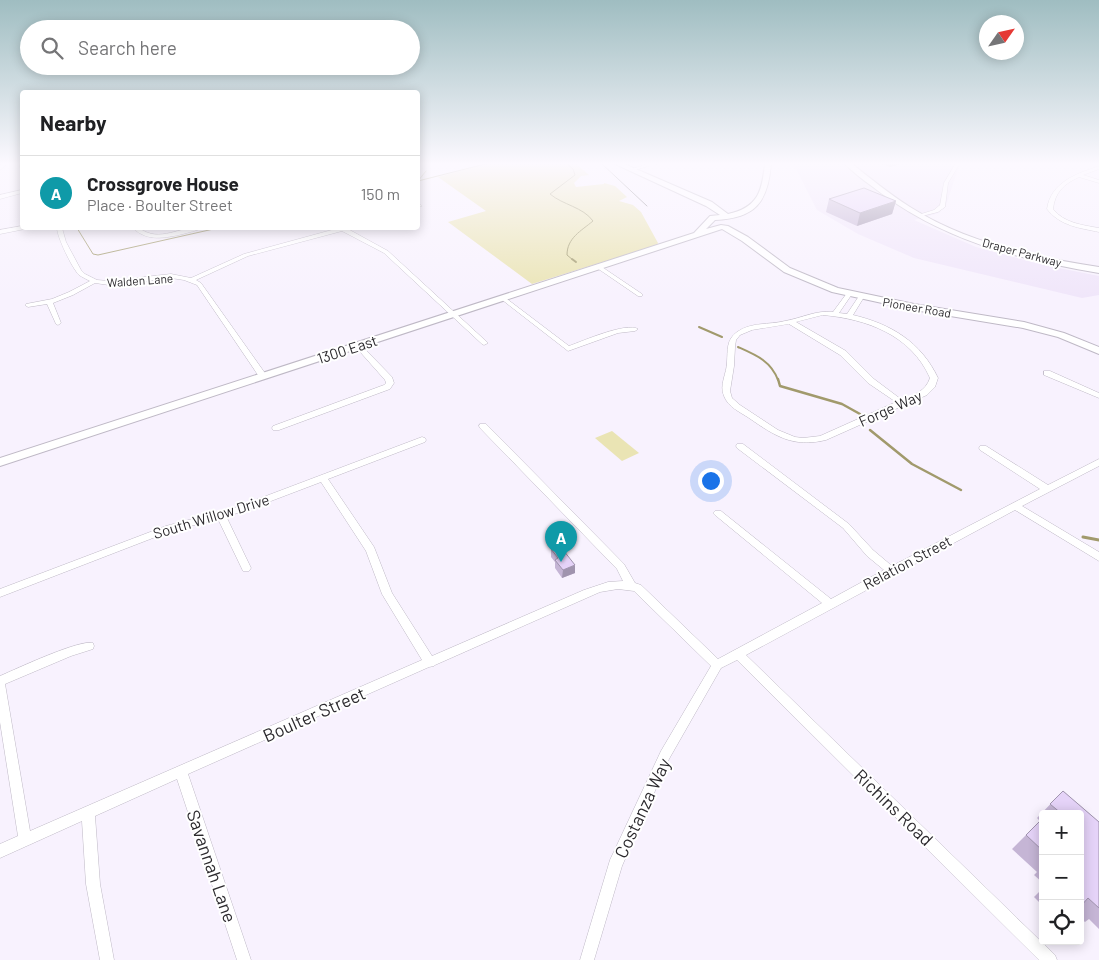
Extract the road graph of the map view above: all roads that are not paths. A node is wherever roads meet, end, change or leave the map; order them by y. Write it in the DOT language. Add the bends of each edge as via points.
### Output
graph roads {
  1 [pos="710,208"];
  2 [pos="716,208"];
  3 [pos="752,208"];
  4 [pos="907,208"];
  5 [pos="941,208"];
  6 [pos="1050,208"];
  7 [pos="749,211"];
  8 [pos="727,216"];
  9 [pos="920,216"];
  10 [pos="711,219"];
  11 [pos="1061,219"];
  12 [pos="739,224"];
  13 [pos="723,228"];
  14 [pos="20,229"];
  15 [pos="59,230"];
  16 [pos="138,230"];
  17 [pos="188,230"];
  18 [pos="336,230"];
  19 [pos="348,230"];
  20 [pos="1099,230"];
  21 [pos="0,232"];
  22 [pos="694,237"];
  23 [pos="745,239"];
  24 [pos="599,267"];
  25 [pos="1099,270"];
  26 [pos="192,280"];
  27 [pos="94,281"];
  28 [pos="640,294"];
  29 [pos="849,294"];
  30 [pos="861,296"];
  31 [pos="503,298"];
  32 [pos="49,302"];
  33 [pos="28,305"];
  34 [pos="453,314"];
  35 [pos="834,314"];
  36 [pos="849,316"];
  37 [pos="790,322"];
  38 [pos="58,323"];
  39 [pos="635,329"];
  40 [pos="484,343"];
  41 [pos="358,345"];
  42 [pos="1099,351"];
  43 [pos="1047,373"];
  44 [pos="263,376"];
  45 [pos="1099,396"];
  46 [pos="902,403"];
  47 [pos="483,426"];
  48 [pos="276,428"];
  49 [pos="422,440"];
  50 [pos="740,446"];
  51 [pos="983,448"];
  52 [pos="0,462"];
  53 [pos="1099,462"];
  54 [pos="322,478"];
  55 [pos="1047,489"];
  56 [pos="1015,506"];
  57 [pos="718,513"];
  58 [pos="221,515"];
  59 [pos="1099,557"];
  60 [pos="246,568"];
  61 [pos="891,570"];
  62 [pos="630,584"];
  63 [pos="0,593"];
  64 [pos="830,603"];
  65 [pos="89,646"];
  66 [pos="737,653"];
  67 [pos="430,663"];
  68 [pos="717,665"];
  69 [pos="0,681"];
  70 [pos="0,686"];
  71 [pos="3,727"];
  72 [pos="180,772"];
  73 [pos="88,812"];
  74 [pos="25,840"];
  75 [pos="0,851"];
  76 [pos="107,960"];
  77 [pos="244,960"];
  78 [pos="587,960"];
  79 [pos="1050,960"];
  1 -- 10 [label="main road"];
  2 -- 8 [label="main road"];
  3 -- 7 [label="main road"];
  4 -- 9 [label="main road, Draper Parkway"];
  5 -- 9 [label="street"];
  6 -- 11 [label="street"];
  7 -- 8 [label="main road"];
  7 -- 12 [label="main road"];
  8 -- 10 [label="main road"];
  8 -- 12 [label="main road" via="738,220"];
  9 -- 25 [label="main road, Draper Parkway" via="997,247"];
  10 -- 13 [label="main road, Pioneer Road" via="715,226"];
  10 -- 22 [label="main road, 1300 East"];
  11 -- 20 [label="street"];
  12 -- 13 [label="main road, 1300 East"];
  12 -- 23 [label="main road, Pioneer Road" via="739,232"];
  13 -- 22 [label="main road, 1300 East"];
  13 -- 23 [label="main road, Pioneer Road"];
  14 -- 21 [label="street"];
  15 -- 27 [label="street, Walden Lane" via="79,272"];
  16 -- 17 [label="street" via="151,237"];
  18 -- 26 [label="street" via="246,254"];
  19 -- 34 [label="street" via="386,252"];
  22 -- 24 [label="main road, 1300 East"];
  23 -- 29 [label="main road, Pioneer Road" via="787,270"];
  24 -- 28 [label="street"];
  24 -- 31 [label="main road, 1300 East"];
  26 -- 27 [label="street, Walden Lane" via="165,276 117,282"];
  26 -- 44 [label="street, Walden Lane" via="201,286"];
  27 -- 32 [label="street"];
  29 -- 30 [label="main road, Pioneer Road"];
  29 -- 35 [label="street"];
  30 -- 36 [label="street"];
  30 -- 42 [label="main road, Pioneer Road" via="1024,325 1061,335"];
  31 -- 34 [label="main road, 1300 East"];
  31 -- 39 [label="street" via="568,349 617,331"];
  32 -- 33 [label="street"];
  32 -- 38 [label="street"];
  34 -- 40 [label="street"];
  34 -- 41 [label="main road, 1300 East"];
  35 -- 36 [label="street, Forge Way"];
  35 -- 37 [label="street, Forge Way" via="811,315"];
  36 -- 46 [label="street, Forge Way" via="904,340 928,364 934,378 931,387"];
  37 -- 46 [label="street" via="843,354 871,381"];
  37 -- 46 [label="street, Forge Way" via="749,328 736,336 731,345 726,392 734,404 777,434 806,441 823,438"];
  41 -- 44 [label="main road, 1300 East"];
  41 -- 48 [label="street" via="389,379 389,385 381,391"];
  43 -- 45 [label="street"];
  44 -- 52 [label="main road, 1300 East"];
  47 -- 62 [label="street" via="622,566"];
  49 -- 54 [label="street, South Willow Drive"];
  50 -- 61 [label="street" via="846,526 870,553"];
  51 -- 55 [label="street"];
  53 -- 55 [label="street, Relation Street"];
  54 -- 58 [label="street, South Willow Drive"];
  54 -- 67 [label="street" via="370,550 386,594"];
  55 -- 56 [label="street, Relation Street"];
  56 -- 59 [label="street"];
  56 -- 61 [label="street, Relation Street"];
  57 -- 64 [label="street"];
  58 -- 60 [label="street"];
  58 -- 63 [label="street, South Willow Drive" via="169,528"];
  61 -- 64 [label="street, Relation Street"];
  62 -- 67 [label="street, Boulter Street" via="596,590"];
  62 -- 68 [label="street"];
  64 -- 66 [label="street, Relation Street"];
  65 -- 69 [label="street"];
  66 -- 68 [label="street, Relation Street"];
  66 -- 79 [label="street, Richins Road"];
  67 -- 72 [label="street, Boulter Street"];
  68 -- 78 [label="street, Costanza Way" via="665,755 637,815 616,865"];
  70 -- 71 [label="street"];
  71 -- 74 [label="street"];
  72 -- 73 [label="street, Boulter Street"];
  72 -- 77 [label="street, Savannah Lane"];
  73 -- 74 [label="street, Boulter Street"];
  73 -- 76 [label="street" via="93,884"];
  74 -- 75 [label="street, Boulter Street"];
}
